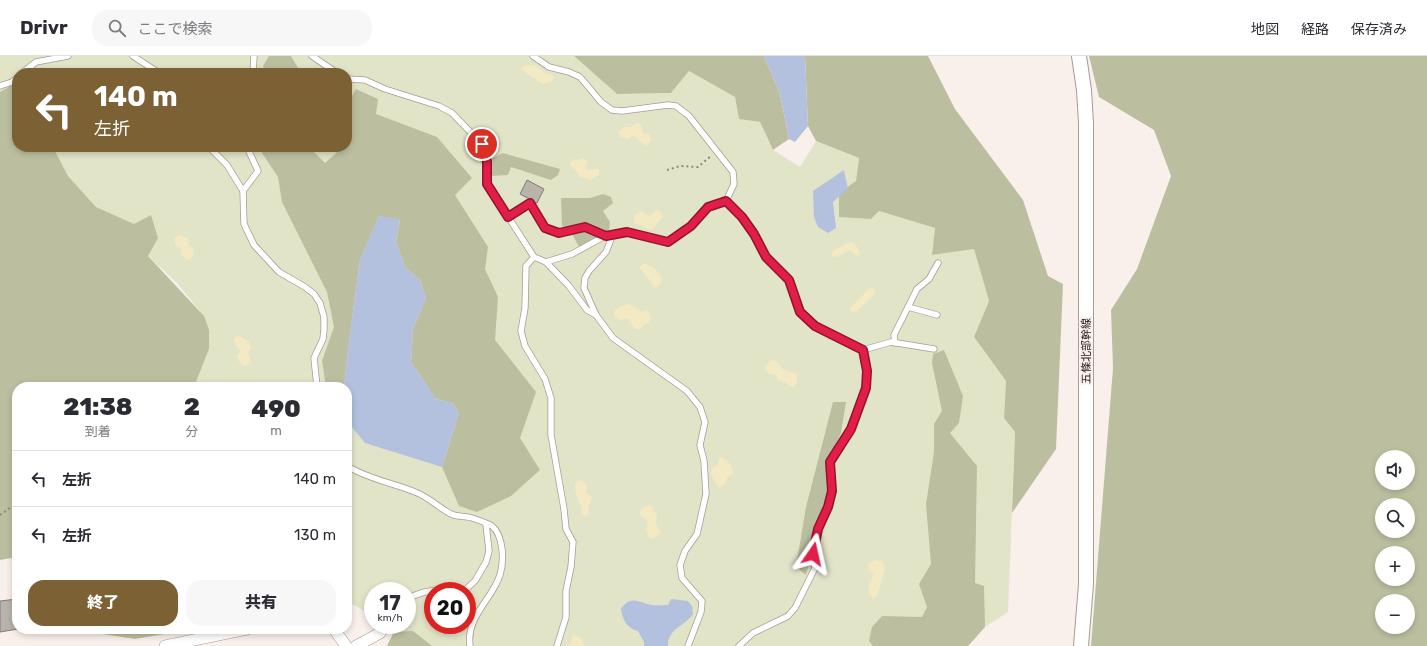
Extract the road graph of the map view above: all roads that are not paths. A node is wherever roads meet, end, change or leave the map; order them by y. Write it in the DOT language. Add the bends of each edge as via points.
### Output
graph roads {
  1 [pos="68,56"];
  2 [pos="133,56"];
  3 [pos="254,56"];
  4 [pos="312,56"];
  5 [pos="533,56"];
  6 [pos="1079,56"];
  7 [pos="28,68"];
  8 [pos="151,68"];
  9 [pos="253,68"];
  10 [pos="330,68"];
  11 [pos="352,80"];
  12 [pos="12,82"];
  13 [pos="0,86"];
  14 [pos="214,152"];
  15 [pos="249,152"];
  16 [pos="244,191"];
  17 [pos="726,201"];
  18 [pos="508,217"];
  19 [pos="613,234"];
  20 [pos="606,236"];
  21 [pos="534,257"];
  22 [pos="546,262"];
  23 [pos="938,263"];
  24 [pos="908,307"];
  25 [pos="596,315"];
  26 [pos="937,315"];
  27 [pos="895,343"];
  28 [pos="934,349"];
  29 [pos="863,350"];
  30 [pos="316,382"];
  31 [pos="352,469"];
  32 [pos="486,524"];
  33 [pos="473,582"];
  34 [pos="224,634"];
  35 [pos="338,634"];
  36 [pos="378,634"];
  37 [pos="165,646"];
  38 [pos="346,646"];
  39 [pos="356,646"];
  40 [pos="470,646"];
  41 [pos="557,646"];
  42 [pos="688,646"];
  43 [pos="739,646"];
  44 [pos="1081,646"];
  1 -- 7 [label="lane" via="36,62"];
  2 -- 8 [label="lane"];
  3 -- 9 [label="lane"];
  4 -- 10 [label="lane"];
  5 -- 17 [label="lane" via="549,67 580,77 601,102 612,110 676,106 689,116 733,172 734,184"];
  6 -- 44 [label="street, 五條北部幹線" via="1086,123 1086,584"];
  11 -- 18 [label="lane" via="365,80 439,106 452,114 482,144 487,162 487,184"];
  12 -- 13 [label="lane"];
  14 -- 16 [label="lane" via="227,165"];
  15 -- 16 [label="lane" via="258,171"];
  16 -- 30 [label="lane" via="244,224 254,245 279,272 305,287 320,303 324,329 314,358"];
  17 -- 19 [label="lane" via="708,207 691,226 668,242 627,232"];
  17 -- 29 [label="lane" via="742,217 766,257 789,280 800,312 815,326"];
  18 -- 20 [label="lane" via="530,203 545,228 559,233 585,227"];
  18 -- 21 [label="lane"];
  19 -- 20 [label="lane"];
  19 -- 25 [label="lane" via="606,252 585,278 584,288"];
  20 -- 22 [label="lane" via="572,254"];
  21 -- 22 [label="lane"];
  21 -- 41 [label="lane" via="526,266 525,301 520,331 525,346 545,379 551,398 552,435 566,529 573,542 566,591 566,617"];
  22 -- 25 [label="lane" via="570,286 587,310"];
  23 -- 24 [label="lane" via="929,279 917,289"];
  24 -- 26 [label="lane"];
  24 -- 27 [label="lane" via="894,335"];
  25 -- 42 [label="lane" via="613,338 687,391 700,407 705,422 700,445 704,461 706,494 697,534 685,551 680,565 682,578 702,601 701,612"];
  27 -- 28 [label="lane"];
  27 -- 29 [label="lane"];
  29 -- 43 [label="lane" via="867,371 866,388 851,429 830,462 832,491 818,529 813,554 815,568 795,608 788,616 753,633"];
  31 -- 32 [label="lane" via="416,492 452,514"];
  32 -- 33 [label="lane" via="489,551 486,562"];
  32 -- 40 [label="lane" via="498,534 503,561 499,577 471,627"];
  34 -- 37 [label="street"];
  35 -- 38 [label="street"];
  36 -- 39 [label="street"];
}
